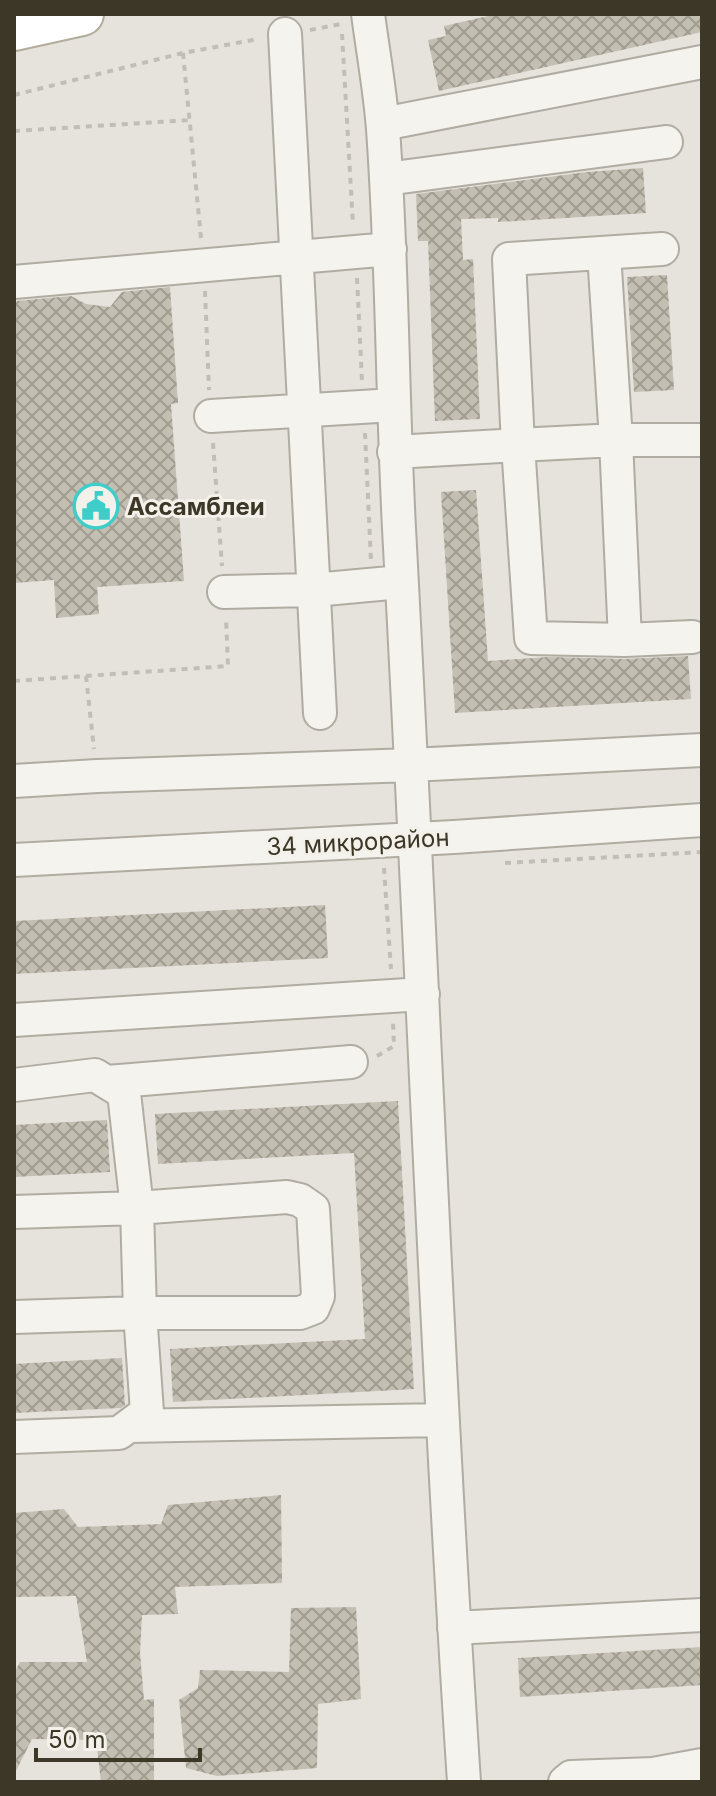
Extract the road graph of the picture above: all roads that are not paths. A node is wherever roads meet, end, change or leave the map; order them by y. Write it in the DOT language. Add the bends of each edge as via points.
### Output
graph roads {
  1 [pos="82,14"];
  2 [pos="368,14"];
  3 [pos="14,29"];
  4 [pos="285,34"];
  5 [pos="702,62"];
  6 [pos="383,124"];
  7 [pos="666,142"];
  8 [pos="386,179"];
  9 [pos="390,249"];
  10 [pos="662,249"];
  11 [pos="604,253"];
  12 [pos="295,257"];
  13 [pos="14,282"];
  14 [pos="394,405"];
  15 [pos="303,410"];
  16 [pos="211,416"];
  17 [pos="616,440"];
  18 [pos="702,440"];
  19 [pos="518,445"];
  20 [pos="394,452"];
  21 [pos="401,582"];
  22 [pos="314,590"];
  23 [pos="224,592"];
  24 [pos="692,637"];
  25 [pos="625,640"];
  26 [pos="320,713"];
  27 [pos="702,750"];
  28 [pos="411,765"];
  29 [pos="14,781"];
  30 [pos="702,820"];
  31 [pos="414,838"];
  32 [pos="14,860"];
  33 [pos="423,994"];
  34 [pos="14,1020"];
  35 [pos="351,1062"];
  36 [pos="107,1082"];
  37 [pos="14,1085"];
  38 [pos="137,1208"];
  39 [pos="14,1212"];
  40 [pos="140,1313"];
  41 [pos="14,1317"];
  42 [pos="442,1420"];
  43 [pos="129,1426"];
  44 [pos="14,1437"];
  45 [pos="702,1615"];
  46 [pos="454,1628"];
  47 [pos="702,1765"];
  48 [pos="649,1778"];
  49 [pos="464,1782"];
  50 [pos="565,1782"];
  1 -- 3 [label="main road"];
  2 -- 6 [label="street"];
  4 -- 12 [label="street"];
  5 -- 6 [label="street"];
  6 -- 8 [label="street"];
  7 -- 8 [label="street"];
  8 -- 9 [label="street"];
  9 -- 12 [label="street"];
  9 -- 14 [label="street"];
  10 -- 11 [label="street"];
  11 -- 17 [label="street"];
  11 -- 19 [label="street" via="509,259"];
  12 -- 13 [label="street"];
  12 -- 15 [label="street"];
  14 -- 15 [label="street"];
  14 -- 20 [label="street"];
  15 -- 16 [label="street"];
  15 -- 22 [label="street"];
  17 -- 18 [label="street"];
  17 -- 19 [label="street"];
  17 -- 25 [label="street"];
  19 -- 20 [label="street"];
  19 -- 25 [label="street" via="531,638"];
  20 -- 21 [label="street"];
  21 -- 22 [label="street"];
  21 -- 28 [label="street"];
  22 -- 23 [label="street"];
  22 -- 26 [label="street"];
  24 -- 25 [label="street"];
  27 -- 28 [label="street"];
  28 -- 29 [label="street"];
  28 -- 31 [label="street"];
  30 -- 31 [label="street, 34 микрорайон"];
  31 -- 32 [label="street, 34 микрорайон"];
  31 -- 33 [label="street"];
  33 -- 34 [label="street"];
  33 -- 42 [label="street"];
  35 -- 36 [label="street"];
  36 -- 37 [label="street" via="95,1075"];
  36 -- 38 [label="street" via="124,1093"];
  38 -- 39 [label="street"];
  38 -- 40 [label="street"];
  38 -- 40 [label="street" via="300,1200 313,1209 318,1296 313,1308 300,1313"];
  40 -- 41 [label="street"];
  40 -- 43 [label="street" via="147,1412"];
  42 -- 43 [label="street"];
  42 -- 46 [label="street"];
  43 -- 44 [label="street" via="119,1433"];
  45 -- 46 [label="street"];
  46 -- 49 [label="street"];
  47 -- 48 [label="street"];
  48 -- 50 [label="street" via="571,1777"];
}
